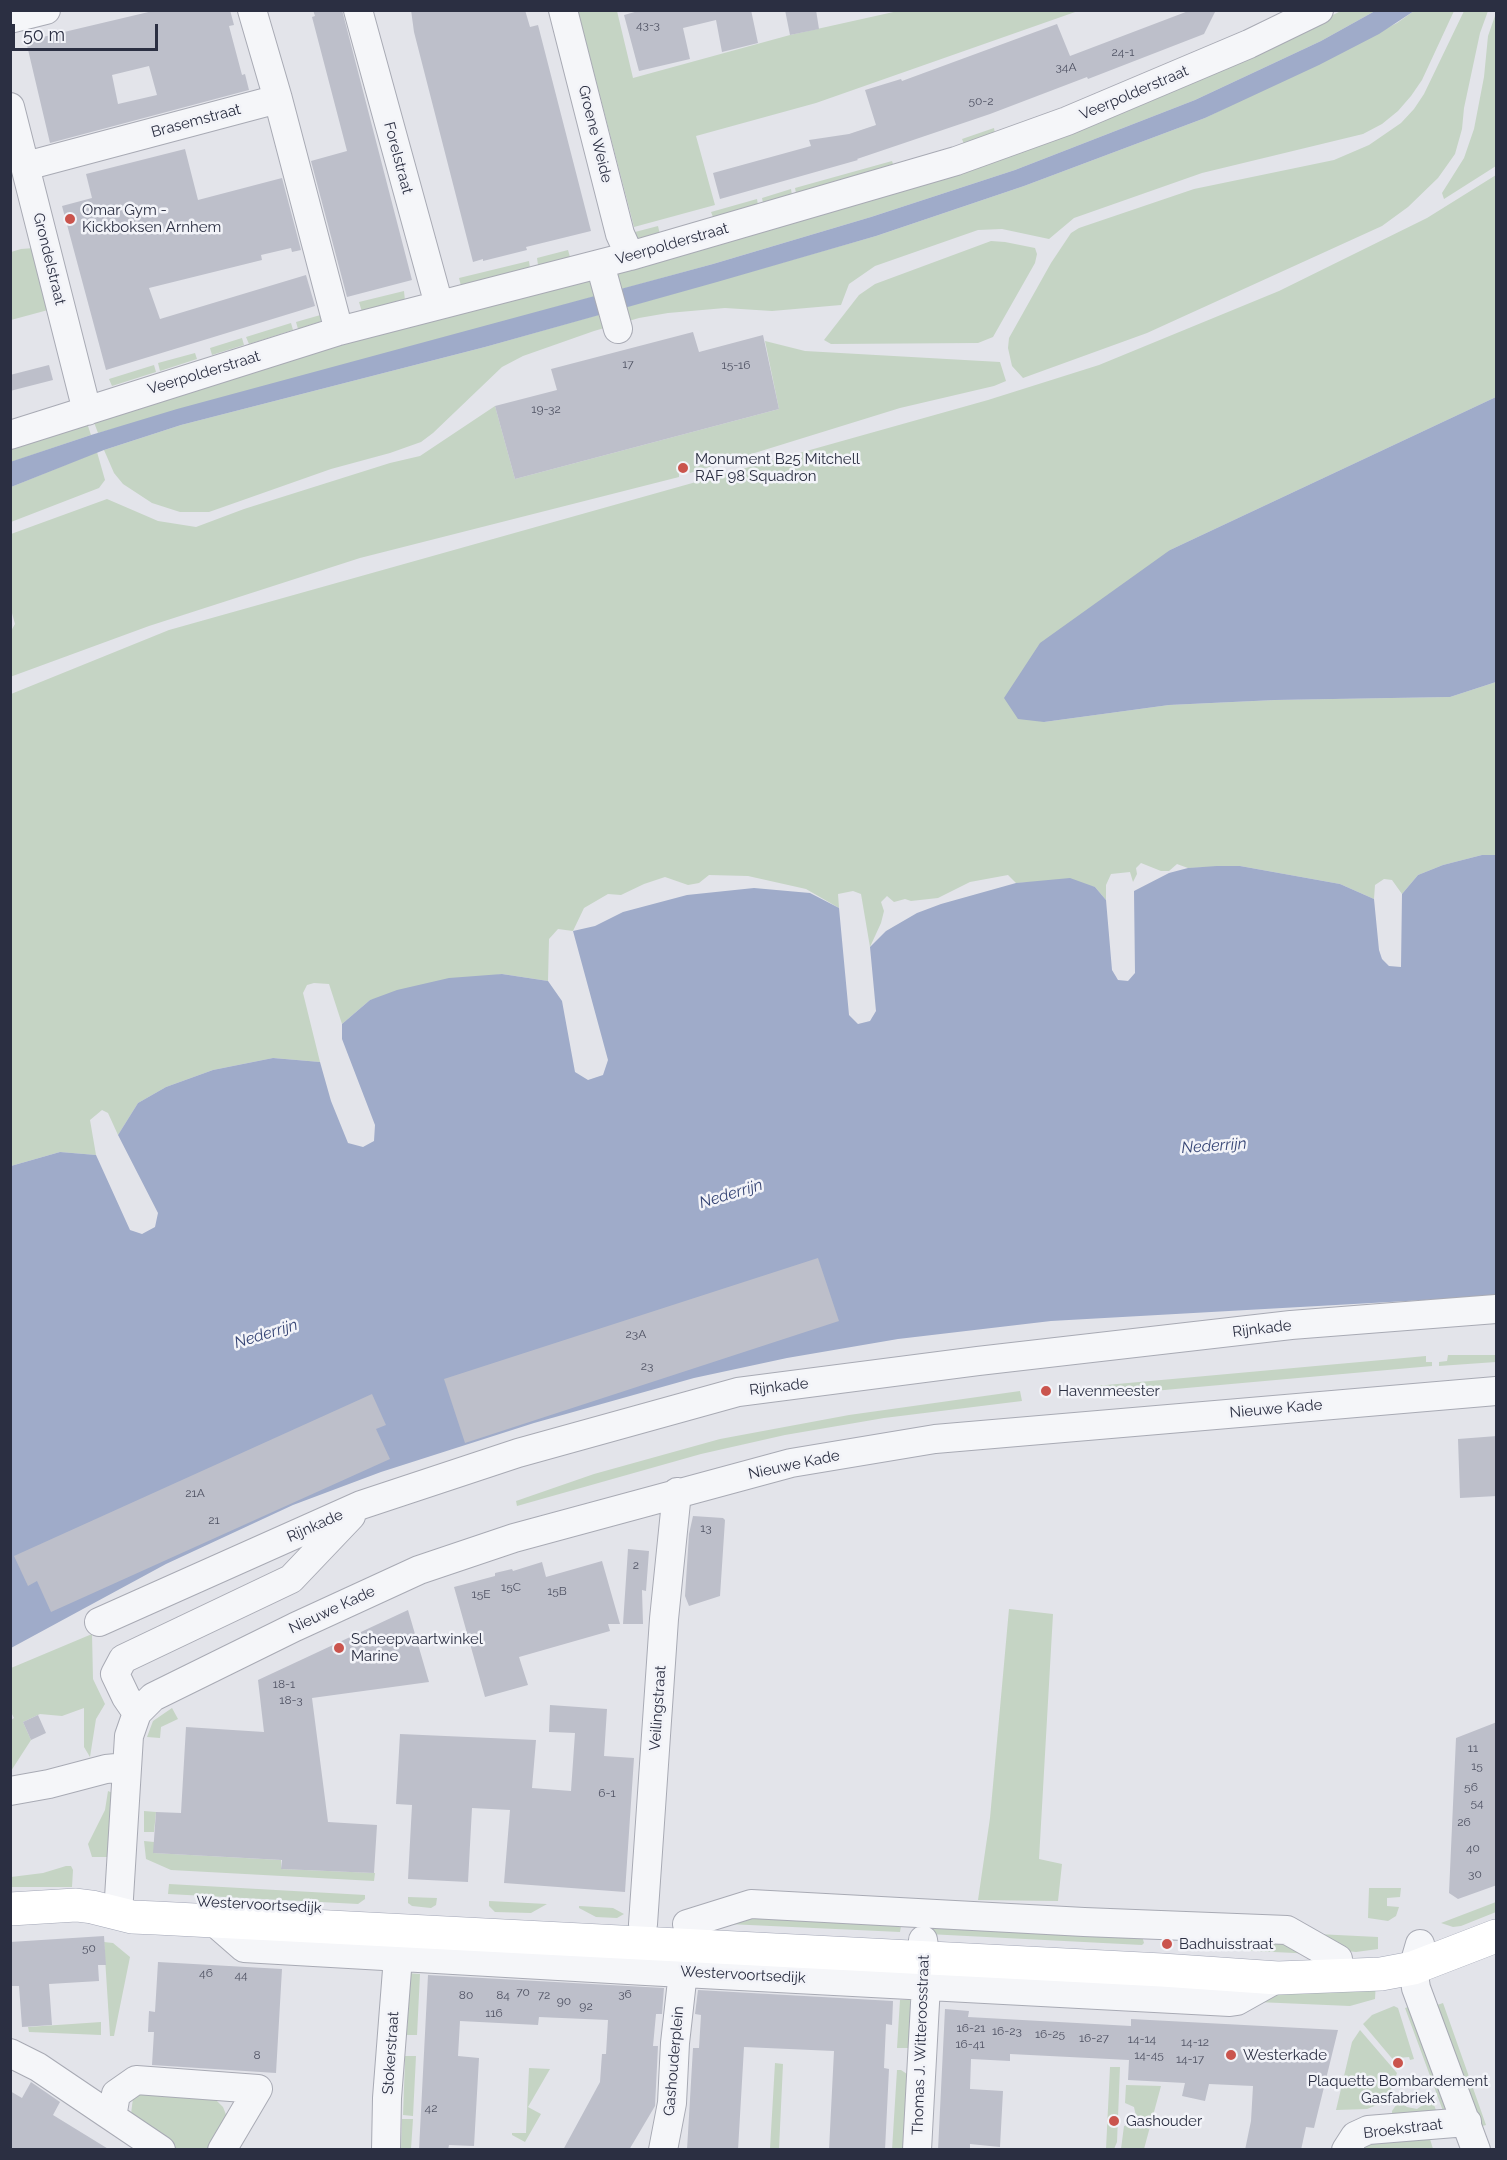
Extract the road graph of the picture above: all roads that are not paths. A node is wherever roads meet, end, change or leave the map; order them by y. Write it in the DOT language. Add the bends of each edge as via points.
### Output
graph roads {
  1 [pos="46,10"];
  2 [pos="252,10"];
  3 [pos="358,10"];
  4 [pos="562,10"];
  5 [pos="1319,10"];
  6 [pos="1286,18"];
  7 [pos="10,19"];
  8 [pos="278,99"];
  9 [pos="10,107"];
  10 [pos="26,166"];
  11 [pos="630,256"];
  12 [pos="601,270"];
  13 [pos="439,305"];
  14 [pos="617,325"];
  15 [pos="339,332"];
  16 [pos="87,411"];
  17 [pos="10,435"];
  18 [pos="1497,1309"];
  19 [pos="1463,1310"];
  20 [pos="1497,1327"];
  21 [pos="1497,1390"];
  22 [pos="677,1492"];
  23 [pos="361,1505"];
  24 [pos="99,1622"];
  25 [pos="137,1713"];
  26 [pos="127,1767"];
  27 [pos="10,1791"];
  28 [pos="10,1893"];
  29 [pos="118,1906"];
  30 [pos="10,1909"];
  31 [pos="1497,1916"];
  32 [pos="213,1921"];
  33 [pos="643,1924"];
  34 [pos="687,1924"];
  35 [pos="1497,1936"];
  36 [pos="1417,1956"];
  37 [pos="398,1957"];
  38 [pos="1338,1959"];
  39 [pos="925,1961"];
  40 [pos="683,1972"];
  41 [pos="10,2053"];
  42 [pos="112,2117"];
  43 [pos="1467,2122"];
  44 [pos="161,2150"];
  45 [pos="222,2150"];
  46 [pos="386,2150"];
  47 [pos="663,2150"];
  48 [pos="918,2150"];
  49 [pos="1346,2150"];
  50 [pos="1476,2150"];
  1 -- 7 [label="street"];
  2 -- 8 [label="street"];
  3 -- 13 [label="street, Forelstraat"];
  4 -- 11 [label="street, Groene Weide" via="620,234"];
  5 -- 6 [label="street, Veerpolderstraat"];
  6 -- 11 [label="street, Veerpolderstraat" via="1228,53 994,148"];
  8 -- 10 [label="street, Brasemstraat"];
  8 -- 15 [label="street"];
  9 -- 10 [label="street, Grondelstraat"];
  10 -- 16 [label="street, Grondelstraat"];
  11 -- 12 [label="street, Veerpolderstraat"];
  12 -- 13 [label="street, Veerpolderstraat"];
  12 -- 14 [label="street"];
  13 -- 15 [label="street, Veerpolderstraat"];
  15 -- 16 [label="street, Veerpolderstraat"];
  16 -- 17 [label="street, Veerpolderstraat"];
  18 -- 19 [label="street, Rijnkade"];
  19 -- 20 [label="street"];
  19 -- 23 [label="street, Rijnkade" via="1291,1325 738,1392 518,1453"];
  21 -- 22 [label="street, Nieuwe Kade" via="934,1438 791,1463"];
  22 -- 25 [label="street, Nieuwe Kade" via="514,1538 419,1570 153,1697"];
  22 -- 33 [label="street, Veilingstraat"];
  23 -- 24 [label="street, Rijnkade"];
  23 -- 25 [label="street" via="291,1579 123,1659 115,1674"];
  25 -- 26 [label="street" via="129,1736"];
  26 -- 27 [label="street" via="106,1768"];
  26 -- 29 [label="street"];
  28 -- 29 [label="main road, Westervoortsedijk" via="49,1892"];
  29 -- 30 [label="main road, Westervoortsedijk"];
  29 -- 32 [label="main road, Westervoortsedijk" via="132,1917"];
  29 -- 33 [label="main road, Westervoortsedijk"];
  31 -- 36 [label="main road, Westervoortsedijk"];
  32 -- 37 [label="street, Westervoortsedijk" via="244,1948"];
  32 -- 39 [label="main road, Westervoortsedijk"];
  33 -- 34 [label="main road, Westervoortsedijk"];
  34 -- 38 [label="street, Westervoortsedijk" via="752,1904 1016,1908 1287,1930"];
  34 -- 39 [label="main road, Westervoortsedijk"];
  35 -- 36 [label="main road, Westervoortsedijk"];
  36 -- 38 [label="main road, Westervoortsedijk" via="1383,1953"];
  36 -- 39 [label="main road, Westervoortsedijk" via="1381,1974 1278,1978"];
  36 -- 43 [label="street" via="1416,1988"];
  37 -- 40 [label="street, Westervoortsedijk"];
  37 -- 46 [label="street, Stokerstraat"];
  38 -- 39 [label="main road, Westervoortsedijk"];
  39 -- 40 [label="street, Westervoortsedijk"];
  39 -- 48 [label="street, Thomas J. Witteroosstraat"];
  40 -- 47 [label="street, Gashouderplein" via="672,2103"];
  41 -- 42 [label="street" via="39,2067"];
  42 -- 44 [label="street"];
  42 -- 45 [label="street" via="116,2094 136,2080 258,2089"];
  43 -- 49 [label="street, Broekstraat" via="1368,2130 1355,2136"];
  43 -- 50 [label="street"];
}
